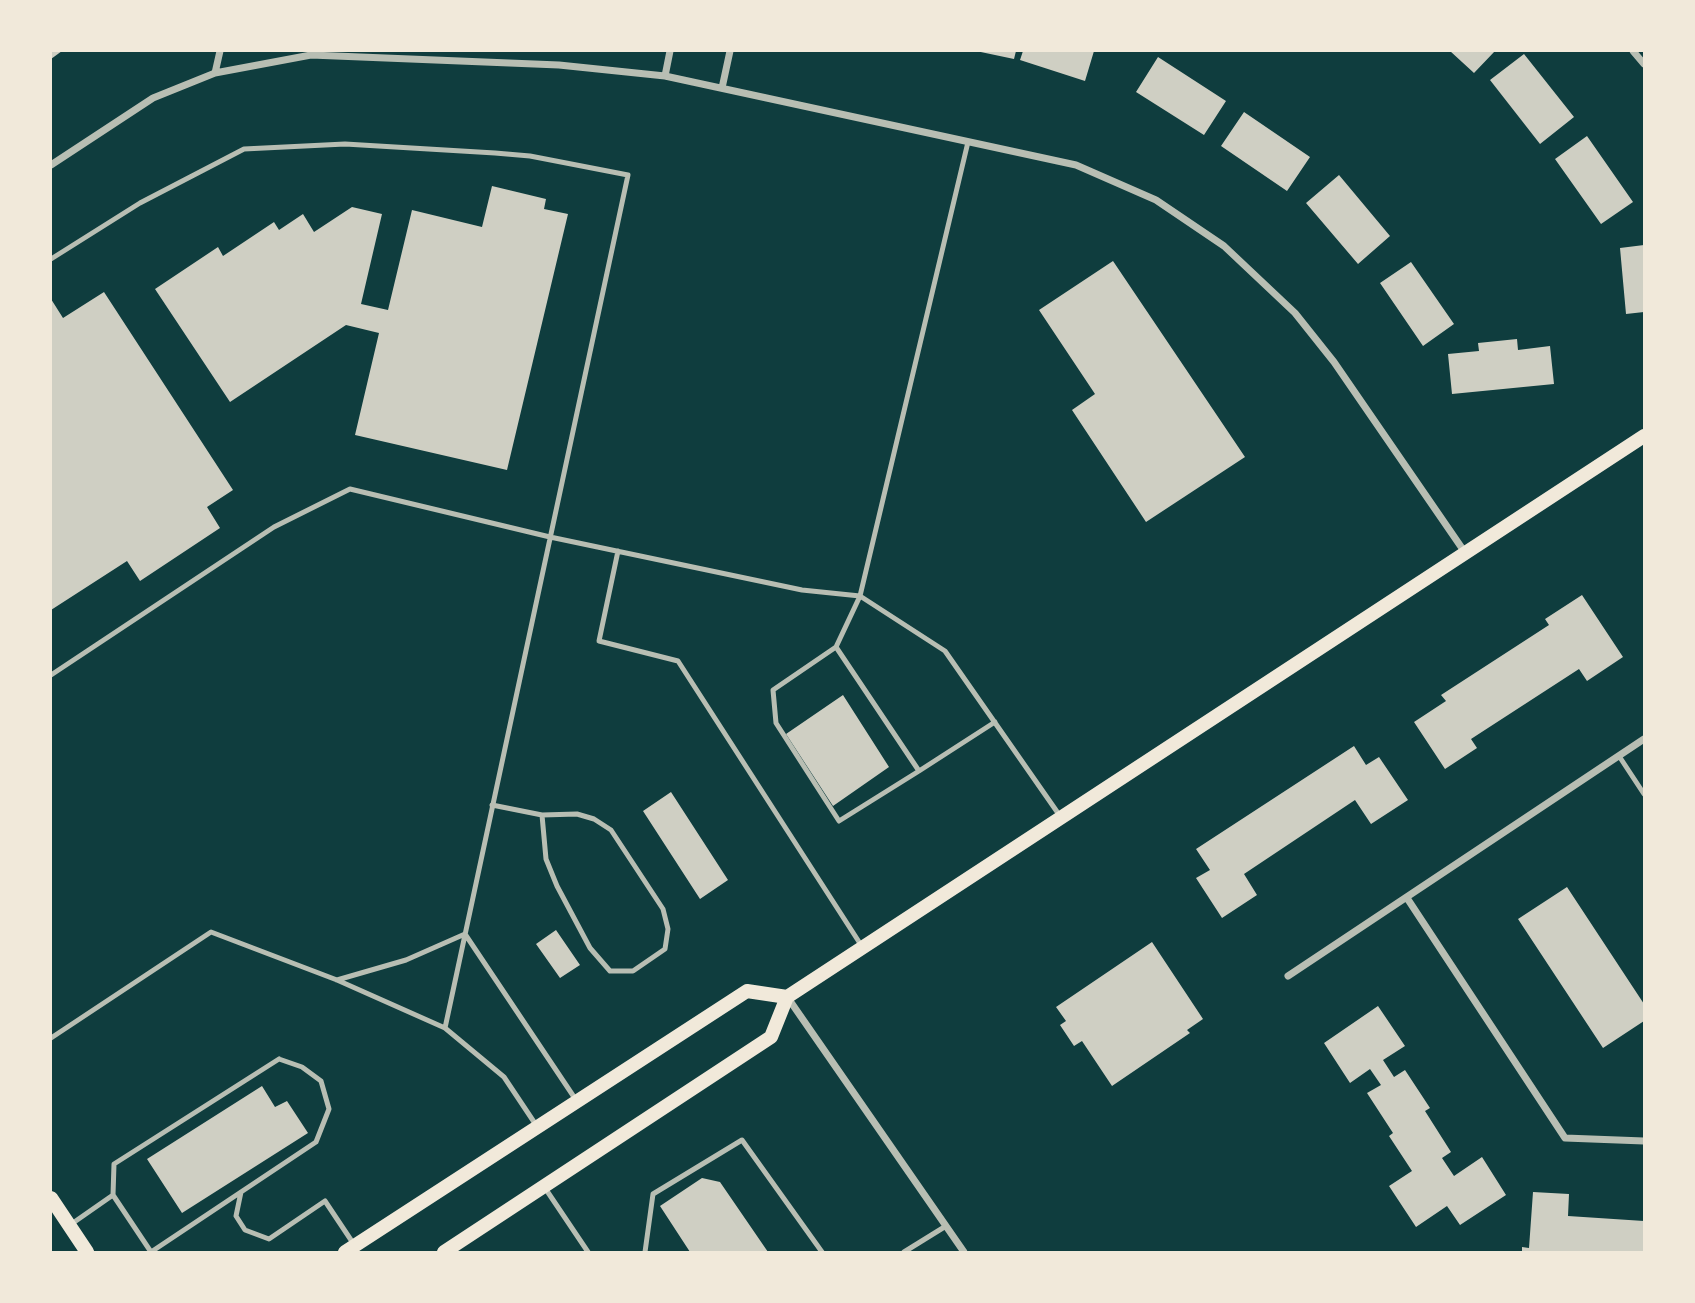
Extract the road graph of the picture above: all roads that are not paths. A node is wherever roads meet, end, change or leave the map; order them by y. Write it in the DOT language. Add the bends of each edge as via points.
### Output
graph roads {
  1 [pos="220,51"];
  2 [pos="670,51"];
  3 [pos="730,51"];
  4 [pos="1633,51"];
  5 [pos="1644,65"];
  6 [pos="215,73"];
  7 [pos="665,76"];
  8 [pos="722,88"];
  9 [pos="968,142"];
  10 [pos="51,165"];
  11 [pos="51,259"];
  12 [pos="1644,436"];
  13 [pos="550,537"];
  14 [pos="618,551"];
  15 [pos="1466,554"];
  16 [pos="860,596"];
  17 [pos="836,647"];
  18 [pos="51,675"];
  19 [pos="995,722"];
  20 [pos="1644,739"];
  21 [pos="1619,756"];
  22 [pos="919,771"];
  23 [pos="1644,794"];
  24 [pos="492,805"];
  25 [pos="542,815"];
  26 [pos="1062,818"];
  27 [pos="1407,898"];
  28 [pos="465,934"];
  29 [pos="863,948"];
  30 [pos="1288,975"];
  31 [pos="337,980"];
  32 [pos="787,997"];
  33 [pos="445,1028"];
  34 [pos="51,1038"];
  35 [pos="577,1102"];
  36 [pos="538,1128"];
  37 [pos="1644,1141"];
  38 [pos="544,1186"];
  39 [pos="241,1192"];
  40 [pos="113,1195"];
  41 [pos="51,1198"];
  42 [pos="69,1226"];
  43 [pos="946,1226"];
  44 [pos="350,1249"];
  45 [pos="87,1252"];
  46 [pos="152,1252"];
  47 [pos="444,1252"];
  48 [pos="588,1252"];
  49 [pos="645,1252"];
  50 [pos="822,1252"];
  51 [pos="904,1252"];
  52 [pos="964,1252"];
  1 -- 6 [label="street"];
  2 -- 7 [label="street"];
  3 -- 8 [label="street"];
  4 -- 5 [label="street"];
  6 -- 7 [label="street" via="311,55 559,65"];
  6 -- 10 [label="street" via="153,97"];
  7 -- 8 [label="street"];
  8 -- 9 [label="street"];
  9 -- 15 [label="street" via="1076,165 1156,200 1224,246 1295,313 1326,352"];
  9 -- 16 [label="lane"];
  11 -- 13 [label="lane" via="140,203 244,149 345,144 495,153 628,175"];
  12 -- 15 [label="main road"];
  13 -- 14 [label="lane"];
  13 -- 18 [label="lane" via="350,489 274,527"];
  13 -- 24 [label="lane"];
  14 -- 16 [label="lane" via="802,590"];
  14 -- 29 [label="lane" via="598,641 678,661"];
  15 -- 26 [label="main road"];
  16 -- 17 [label="lane"];
  16 -- 19 [label="lane" via="945,651"];
  17 -- 22 [label="lane"];
  17 -- 22 [label="lane" via="773,690 776,723 839,821"];
  19 -- 22 [label="lane"];
  19 -- 26 [label="lane"];
  20 -- 21 [label="street"];
  21 -- 23 [label="lane"];
  21 -- 27 [label="street"];
  24 -- 25 [label="lane"];
  24 -- 28 [label="lane"];
  25 -- 25 [label="lane" via="545,859 590,948 610,971 633,971 664,949 668,929 663,909 611,830 577,814"];
  26 -- 29 [label="main road"];
  27 -- 30 [label="street"];
  27 -- 37 [label="street" via="1565,1138"];
  28 -- 31 [label="lane" via="407,960"];
  28 -- 33 [label="lane"];
  28 -- 35 [label="lane"];
  29 -- 32 [label="main road"];
  31 -- 33 [label="lane"];
  31 -- 34 [label="lane" via="211,932"];
  32 -- 35 [label="main road" via="747,991"];
  32 -- 38 [label="main road" via="771,1037"];
  32 -- 43 [label="street"];
  33 -- 36 [label="lane" via="504,1077"];
  35 -- 36 [label="main road"];
  36 -- 44 [label="main road"];
  38 -- 47 [label="main road"];
  38 -- 48 [label="lane"];
  39 -- 40 [label="lane" via="316,1142 329,1110 321,1081 302,1067 279,1059 114,1164"];
  39 -- 44 [label="lane" via="236,1216 246,1230 269,1239 325,1201"];
  39 -- 46 [label="lane"];
  40 -- 42 [label="lane"];
  40 -- 46 [label="lane"];
  41 -- 42 [label="main road"];
  42 -- 45 [label="main road"];
  43 -- 51 [label="lane"];
  43 -- 52 [label="street"];
  49 -- 50 [label="lane" via="653,1194 742,1140"];
}
